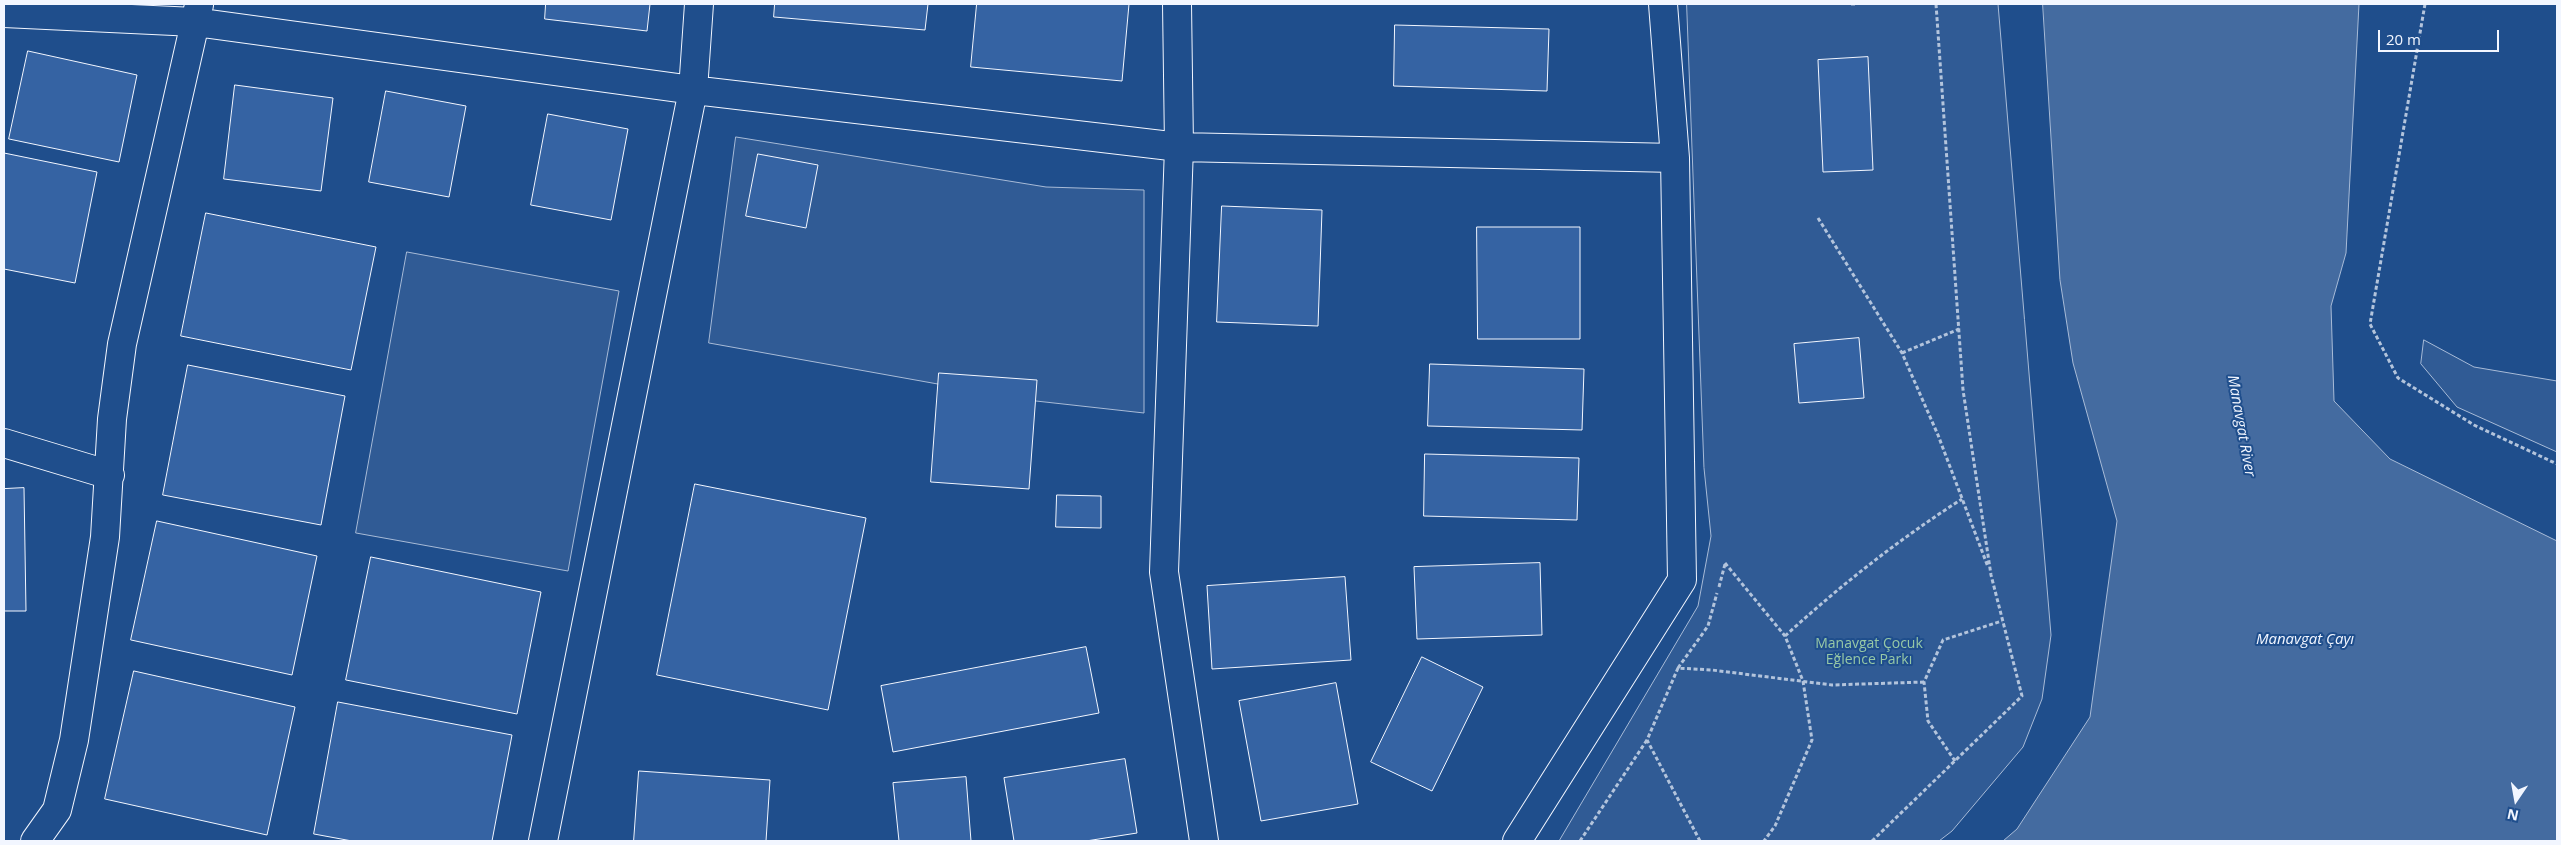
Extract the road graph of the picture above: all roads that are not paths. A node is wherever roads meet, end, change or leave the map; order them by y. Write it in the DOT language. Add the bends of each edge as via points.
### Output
graph roads {
  1 [pos="699,4"];
  2 [pos="1177,4"];
  3 [pos="1663,4"];
  4 [pos="4,13"];
  5 [pos="197,13"];
  6 [pos="693,90"];
  7 [pos="1179,147"];
  8 [pos="1676,158"];
  9 [pos="4,443"];
  10 [pos="110,475"];
  11 [pos="35,841"];
  12 [pos="543,841"];
  13 [pos="1204,841"];
  14 [pos="1517,841"];
  1 -- 6 [label="street"];
  2 -- 7 [label="street"];
  3 -- 8 [label="street"];
  4 -- 5 [label="street"];
  5 -- 6 [label="street"];
  5 -- 10 [label="street" via="122,344 112,419"];
  6 -- 7 [label="street"];
  6 -- 12 [label="street"];
  7 -- 8 [label="street"];
  7 -- 13 [label="street" via="1164,572"];
  8 -- 14 [label="street" via="1682,580"];
  9 -- 10 [label="street"];
  10 -- 11 [label="street" via="105,537 74,740 57,810"];
}
